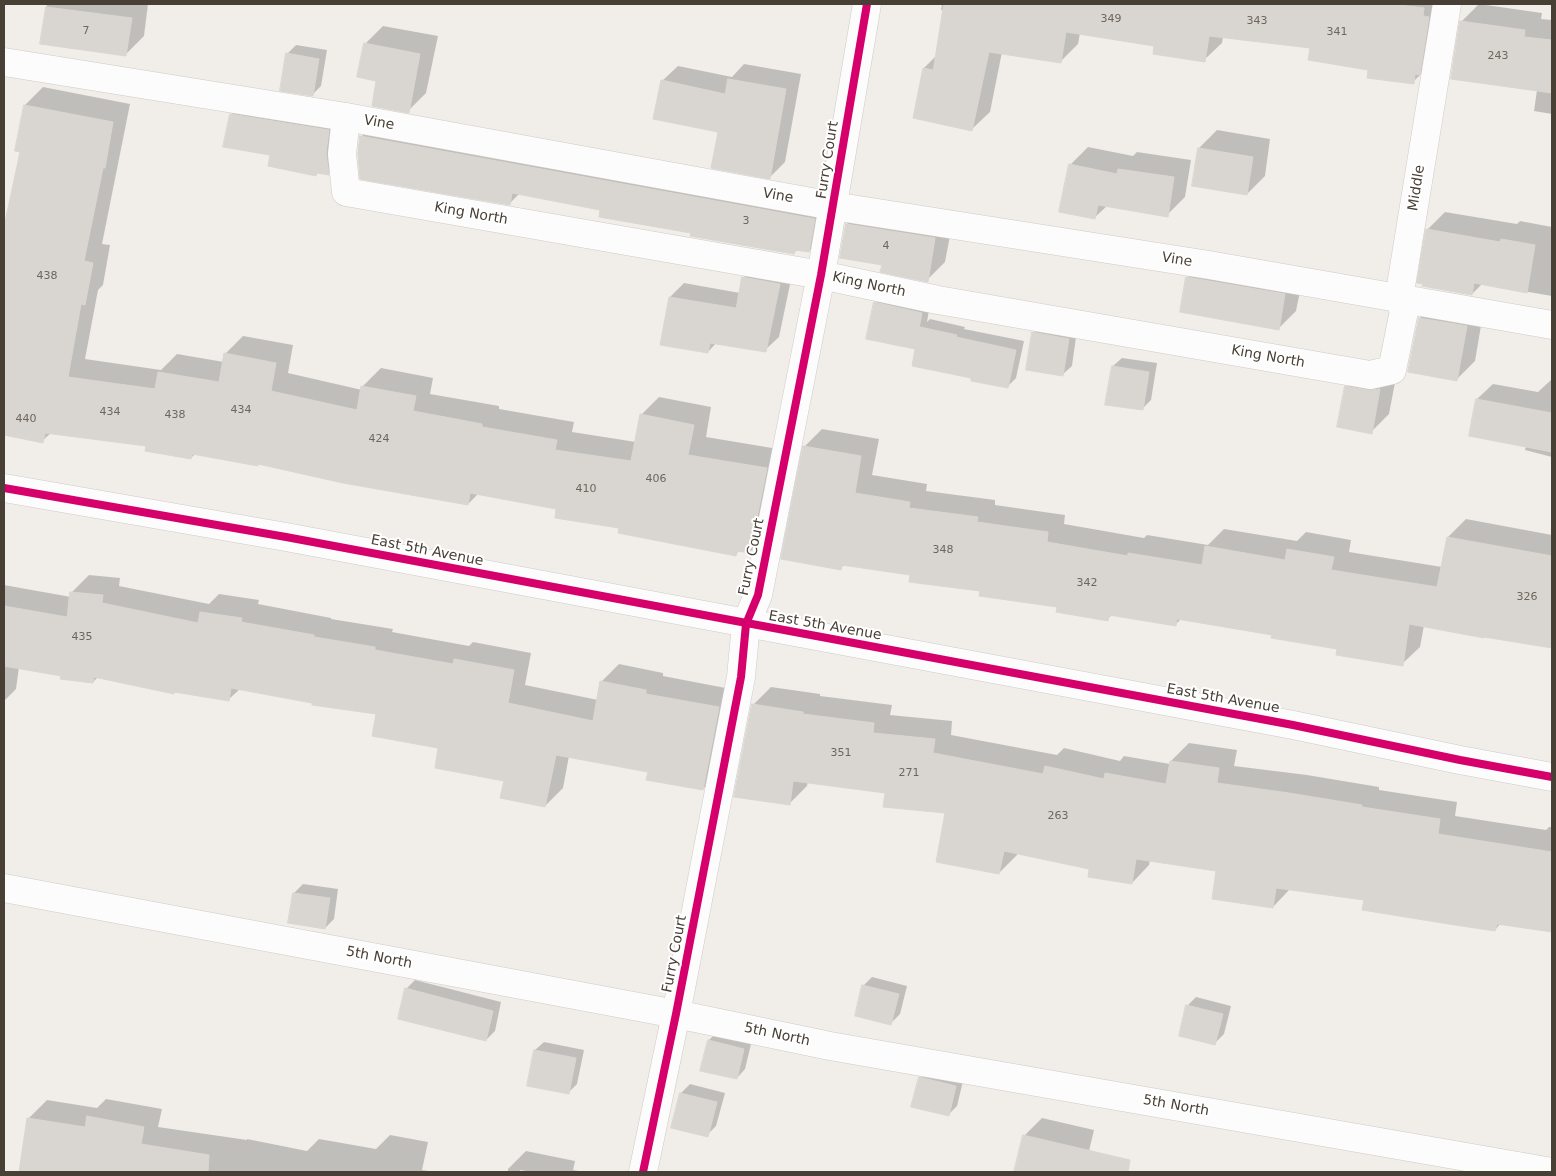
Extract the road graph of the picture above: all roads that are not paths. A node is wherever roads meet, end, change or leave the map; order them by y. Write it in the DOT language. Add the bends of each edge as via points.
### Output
graph roads {
  1 [pos="867,4"];
  2 [pos="1447,4"];
  3 [pos="4,62"];
  4 [pos="346,117"];
  5 [pos="833,206"];
  6 [pos="821,275"];
  7 [pos="1399,298"];
  8 [pos="1552,325"];
  9 [pos="1392,370"];
  10 [pos="4,488"];
  11 [pos="746,624"];
  12 [pos="1552,777"];
  13 [pos="4,888"];
  14 [pos="676,1014"];
  15 [pos="643,1172"];
  16 [pos="1552,1172"];
  1 -- 5 [label="street, Furry Court"];
  2 -- 7 [label="street, Middle"];
  3 -- 4 [label="street, Vine"];
  4 -- 5 [label="street, Vine"];
  4 -- 6 [label="street, King North" via="342,154 346,192"];
  5 -- 6 [label="street, Furry Court"];
  5 -- 7 [label="street, Vine"];
  6 -- 9 [label="street, King North" via="938,300 1370,375"];
  6 -- 11 [label="street, Furry Court" via="758,595"];
  7 -- 8 [label="street, Vine"];
  7 -- 9 [label="street, Middle" via="1404,311"];
  10 -- 11 [label="street, East 5th Avenue" via="286,537"];
  11 -- 12 [label="street, East 5th Avenue" via="1293,725"];
  11 -- 14 [label="street, Furry Court" via="741,677"];
  13 -- 14 [label="street, 5th North"];
  14 -- 15 [label="street, Furry Court"];
  14 -- 16 [label="street, 5th North" via="830,1046"];
}
